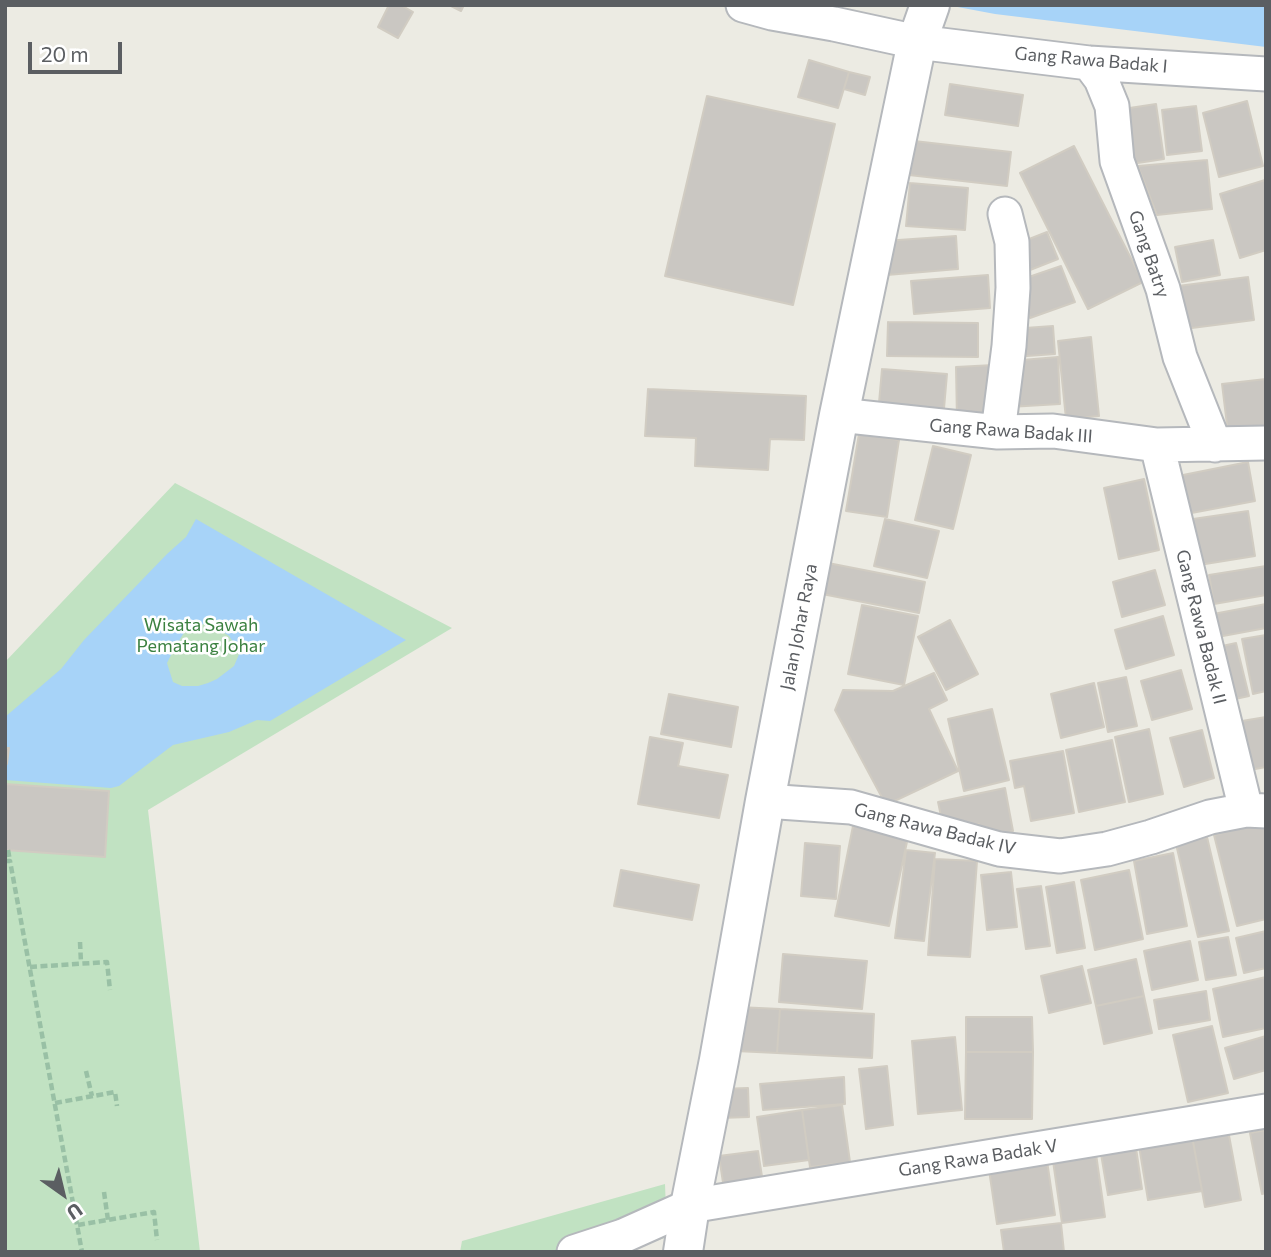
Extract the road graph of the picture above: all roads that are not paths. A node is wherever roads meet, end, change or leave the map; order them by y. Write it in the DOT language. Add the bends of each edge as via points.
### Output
graph roads {
  1 [pos="743,5"];
  2 [pos="925,19"];
  3 [pos="1089,63"];
  4 [pos="1266,74"];
  5 [pos="1005,214"];
  6 [pos="839,415"];
  7 [pos="998,432"];
  8 [pos="1266,443"];
  9 [pos="1157,445"];
  10 [pos="1215,445"];
  11 [pos="765,801"];
  12 [pos="1256,810"];
  13 [pos="1266,1111"];
  14 [pos="690,1206"];
  15 [pos="574,1252"];
  16 [pos="683,1252"];
  1 -- 2 [label="street, Gang Rawa Badak I" via="834,24"];
  2 -- 3 [label="street, Gang Rawa Badak I"];
  2 -- 6 [label="street, Jalan Johar Raya"];
  3 -- 4 [label="street, Gang Rawa Badak I"];
  3 -- 10 [label="street, Gang Batry" via="1112,106 1117,161 1163,289 1180,357"];
  5 -- 7 [label="street" via="1012,242 1013,288"];
  6 -- 7 [label="street, Gang Rawa Badak III"];
  6 -- 11 [label="street, Jalan Johar Raya"];
  7 -- 9 [label="street, Gang Rawa Badak III" via="1053,431"];
  8 -- 10 [label="street, Gang Rawa Badak III"];
  9 -- 10 [label="street, Gang Rawa Badak III"];
  9 -- 12 [label="street, Gang Rawa Badak II"];
  11 -- 12 [label="street, Gang Rawa Badak IV" via="851,807 999,849 1060,856 1107,849 1210,817"];
  11 -- 14 [label="street, Jalan Johar Raya"];
  13 -- 14 [label="street, Gang Rawa Badak V"];
  14 -- 15 [label="street, Gang Rawa Badak V"];
  14 -- 16 [label="street, Jalan Johar Raya"];
}
